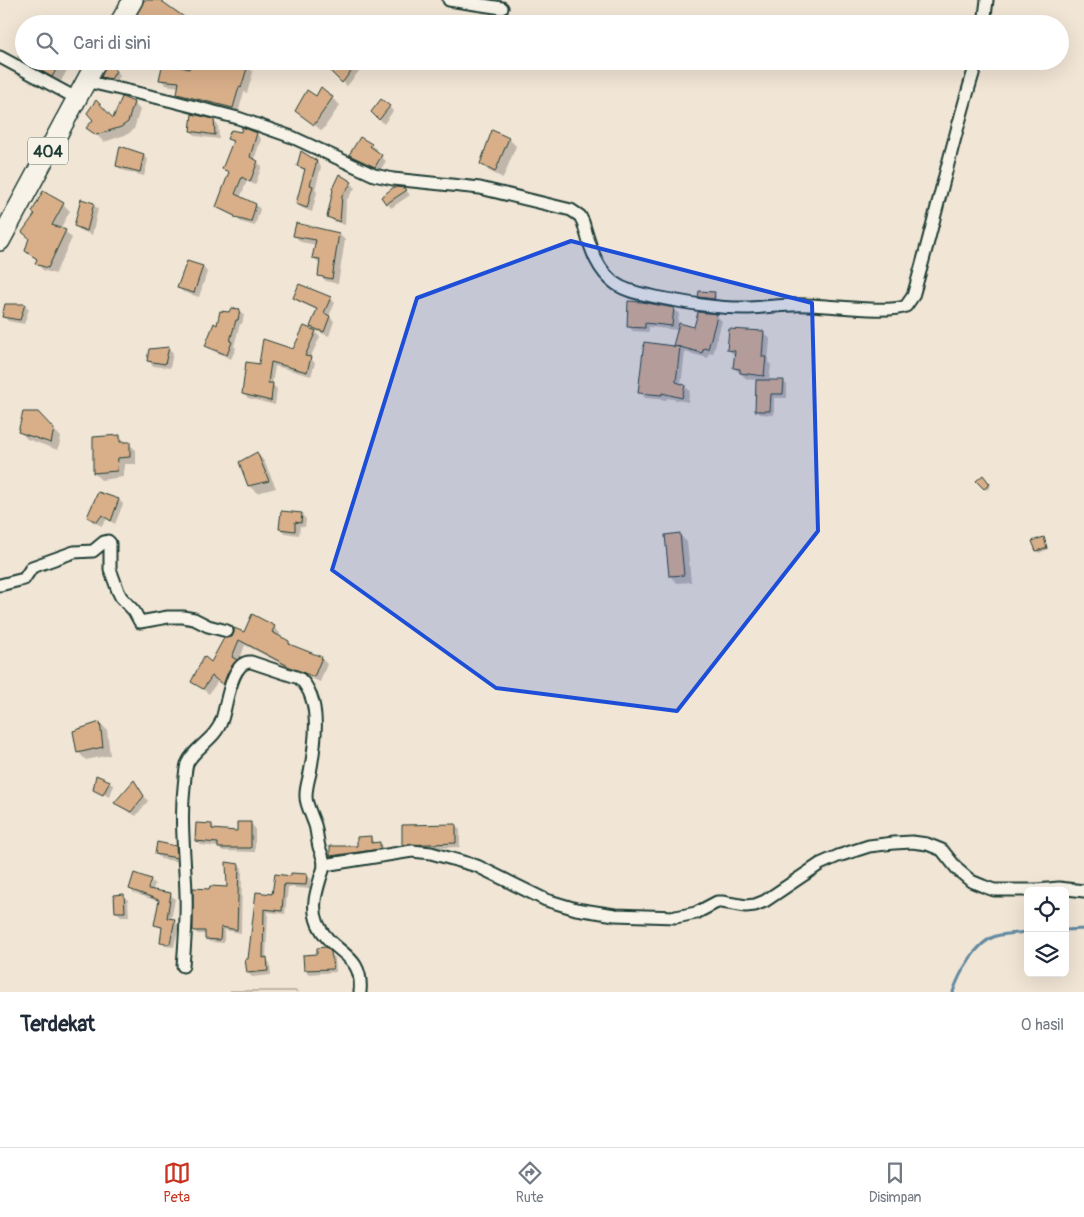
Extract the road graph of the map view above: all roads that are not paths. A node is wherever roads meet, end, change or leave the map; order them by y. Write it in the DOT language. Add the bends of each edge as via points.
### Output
graph roads {
  1 [pos="133,0"];
  2 [pos="449,0"];
  3 [pos="987,0"];
  4 [pos="502,8"];
  5 [pos="124,15"];
  6 [pos="985,15"];
  7 [pos="0,57"];
  8 [pos="15,65"];
  9 [pos="24,70"];
  10 [pos="91,70"];
  11 [pos="974,70"];
  12 [pos="85,81"];
  13 [pos="76,98"];
  14 [pos="0,240"];
  15 [pos="0,585"];
  16 [pos="227,631"];
  17 [pos="324,865"];
  18 [pos="1084,891"];
  19 [pos="183,966"];
  20 [pos="360,992"];
  1 -- 5 [label="main road"];
  2 -- 4 [label="street"];
  3 -- 6 [label="street"];
  7 -- 8 [label="street"];
  9 -- 13 [label="street"];
  10 -- 12 [label="main road, 404"];
  11 -- 12 [label="street" via="913,296 906,306 891,309 806,305 712,306 626,289 616,284 595,260 583,222 571,210 480,188 374,175 292,137 238,118"];
  12 -- 13 [label="main road, 404"];
  13 -- 14 [label="main road, 404"];
  15 -- 16 [label="street" via="24,579 32,566 74,552 93,551 108,541 110,569 118,591 140,622 183,617"];
  17 -- 18 [label="street" via="412,851 431,853 477,866 546,900 576,909 615,915 676,917 722,902 755,905 838,856 869,846 912,842 936,846 971,881 994,890 1059,888"];
  17 -- 19 [label="street" via="306,800 315,733 310,693 304,683 292,675 245,663 231,682 222,722 211,739 191,758 186,770 182,818 186,901"];
  17 -- 20 [label="street" via="313,904 315,914 327,938 353,960 361,976"];
}
